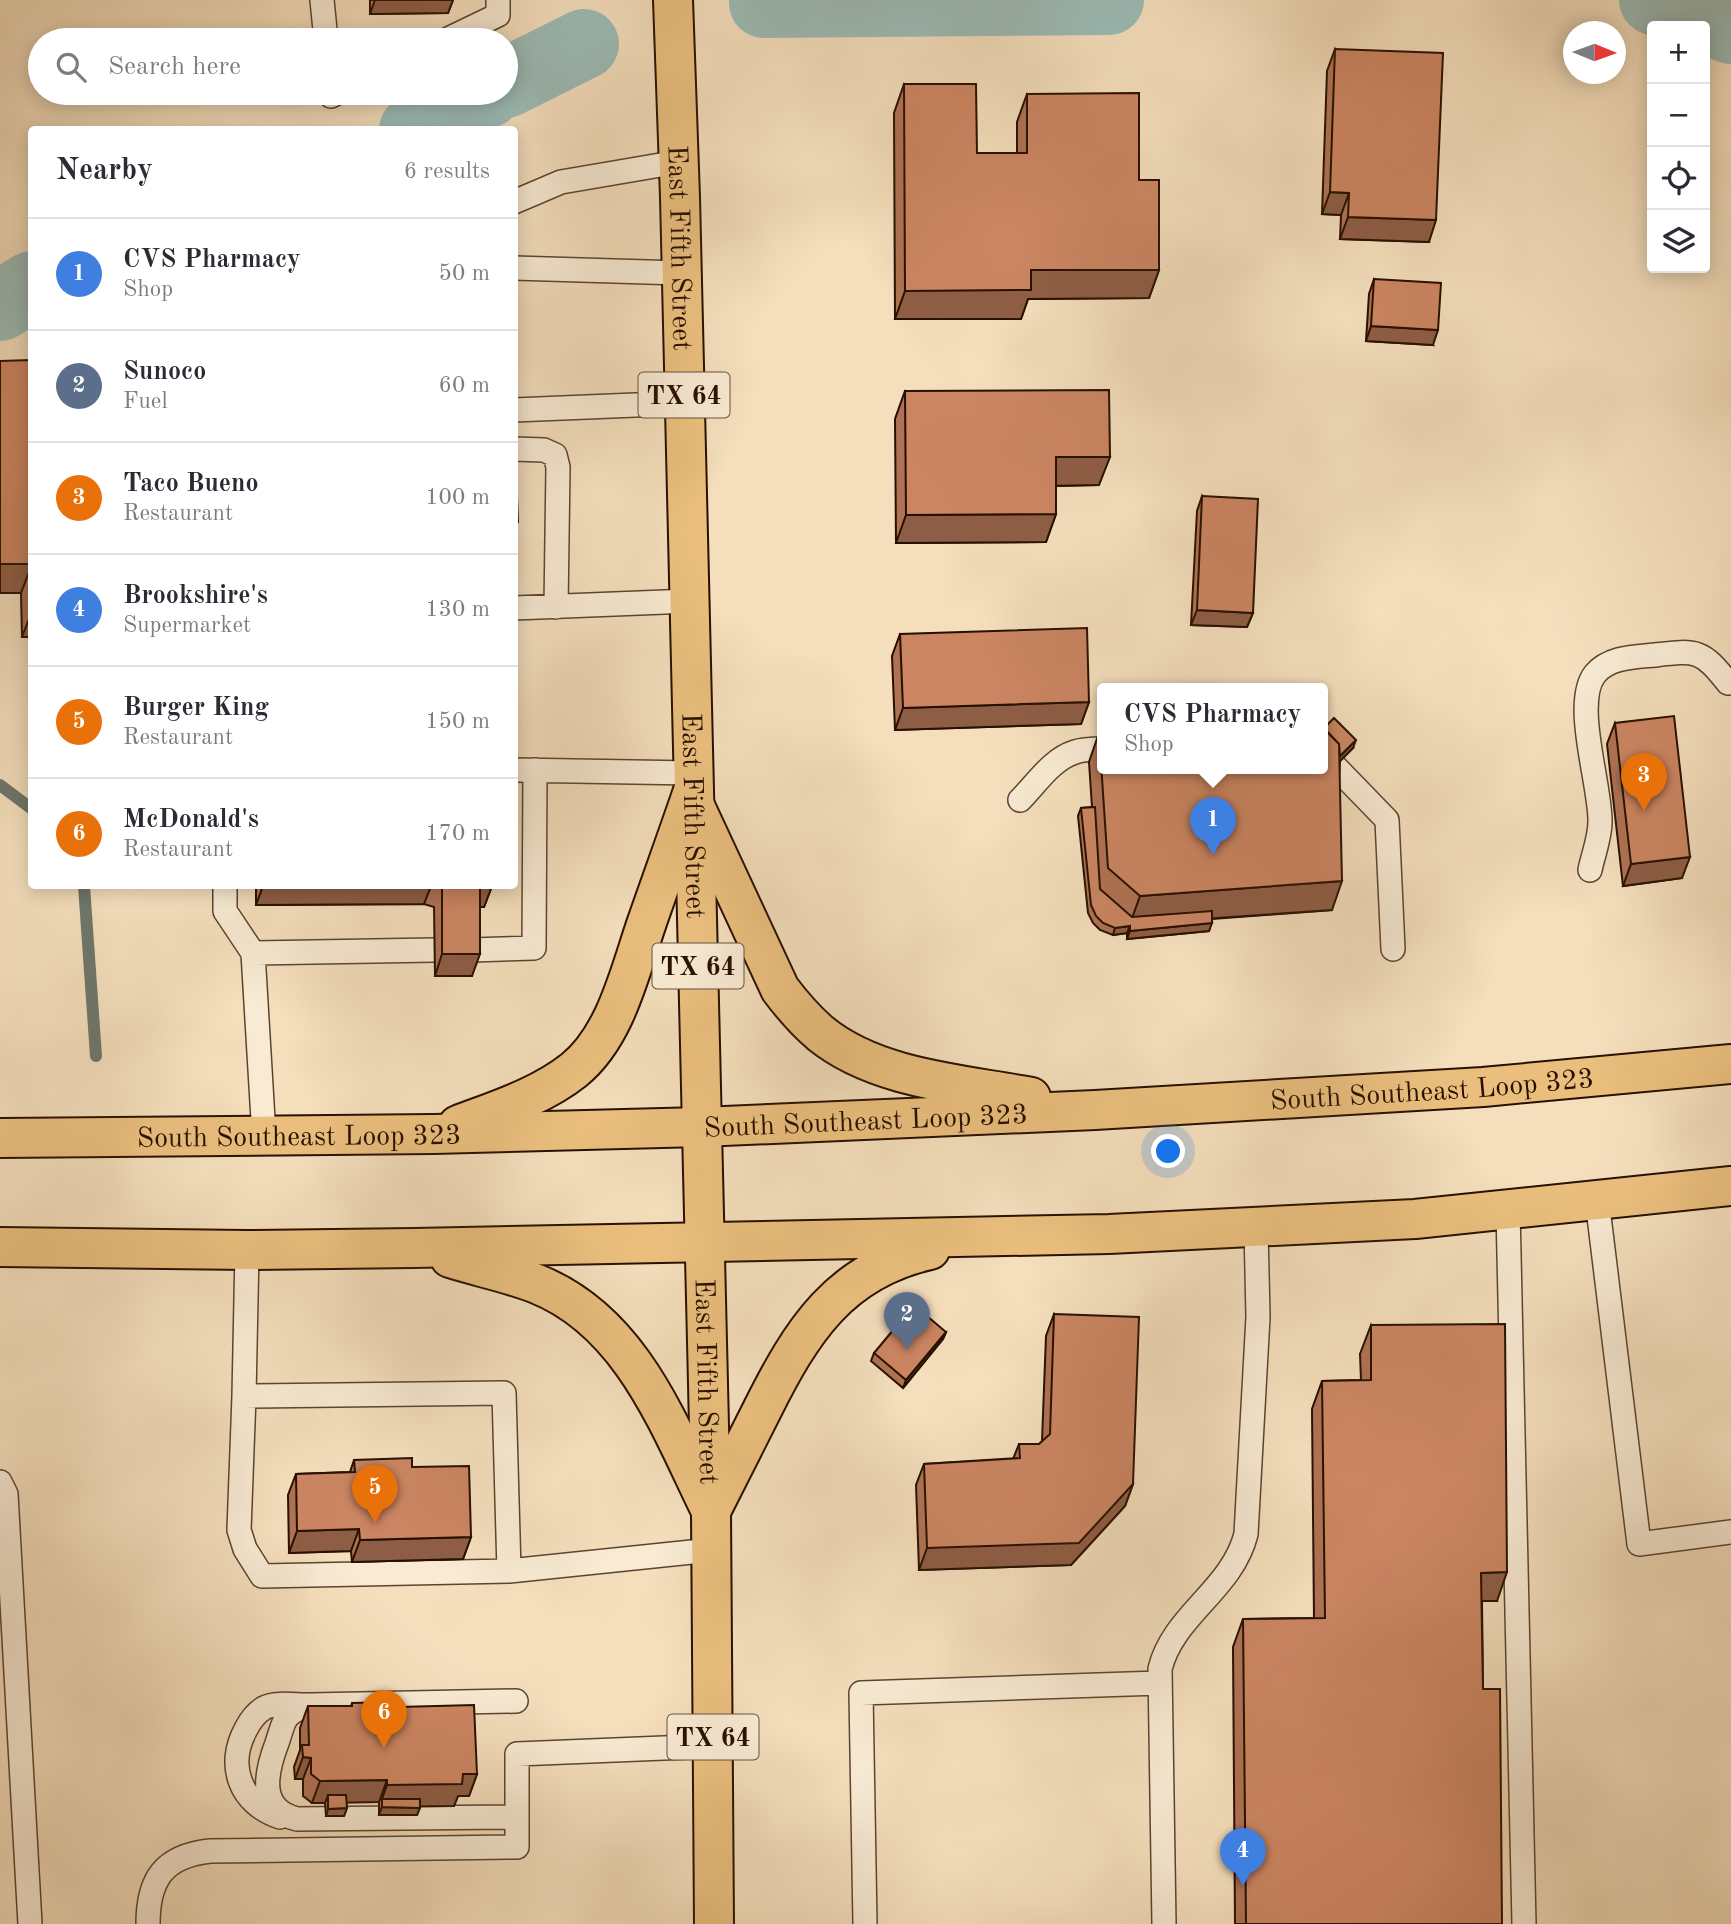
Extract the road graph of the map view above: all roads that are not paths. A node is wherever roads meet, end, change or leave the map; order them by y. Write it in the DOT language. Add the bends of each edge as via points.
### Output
graph roads {
  1 [pos="322,0"];
  2 [pos="498,0"];
  3 [pos="673,0"];
  4 [pos="325,28"];
  5 [pos="471,28"];
  6 [pos="678,162"];
  7 [pos="518,200"];
  8 [pos="518,268"];
  9 [pos="681,273"];
  10 [pos="684,403"];
  11 [pos="518,410"];
  12 [pos="518,449"];
  13 [pos="690,601"];
  14 [pos="556,607"];
  15 [pos="518,608"];
  16 [pos="1728,683"];
  17 [pos="1097,749"];
  18 [pos="1328,759"];
  19 [pos="525,770"];
  20 [pos="694,789"];
  21 [pos="1020,800"];
  22 [pos="524,869"];
  23 [pos="1590,870"];
  24 [pos="225,889"];
  25 [pos="1394,949"];
  26 [pos="434,950"];
  27 [pos="472,950"];
  28 [pos="253,953"];
  29 [pos="1731,1064"];
  30 [pos="1095,1110"];
  31 [pos="701,1128"];
  32 [pos="434,1134"];
  33 [pos="264,1136"];
  34 [pos="0,1138"];
  35 [pos="1731,1186"];
  36 [pos="1597,1200"];
  37 [pos="1508,1210"];
  38 [pos="1256,1228"];
  39 [pos="989,1238"];
  40 [pos="705,1243"];
  41 [pos="0,1247"];
  42 [pos="414,1248"];
  43 [pos="247,1250"];
  44 [pos="244,1396"];
  45 [pos="0,1482"];
  46 [pos="711,1511"];
  47 [pos="1731,1532"];
  48 [pos="711,1550"];
  49 [pos="509,1571"];
  50 [pos="1159,1683"];
  51 [pos="516,1701"];
  52 [pos="311,1705"];
  53 [pos="713,1746"];
  54 [pos="517,1817"];
  55 [pos="297,1819"];
  56 [pos="30,1924"];
  57 [pos="148,1924"];
  58 [pos="714,1924"];
  59 [pos="865,1924"];
  60 [pos="1164,1924"];
  61 [pos="1524,1924"];
  1 -- 4 [label="lane"];
  2 -- 5 [label="lane" via="498,15"];
  3 -- 6 [label="main road, East Fifth Street / TX 64"];
  6 -- 7 [label="lane" via="561,182"];
  6 -- 9 [label="main road, East Fifth Street / TX 64"];
  8 -- 9 [label="lane"];
  9 -- 10 [label="main road, East Fifth Street / TX 64"];
  10 -- 11 [label="lane"];
  10 -- 13 [label="main road, East Fifth Street / TX 64"];
  12 -- 14 [label="lane" via="544,450 555,456 558,467"];
  13 -- 14 [label="lane"];
  13 -- 20 [label="main road, East Fifth Street / TX 64"];
  14 -- 15 [label="lane"];
  16 -- 23 [label="lane" via="1700,654 1624,658 1597,671 1587,699 1600,823"];
  17 -- 21 [label="lane" via="1067,755"];
  18 -- 25 [label="lane" via="1387,820"];
  19 -- 20 [label="lane"];
  19 -- 22 [label="lane"];
  20 -- 30 [label="main road" via="780,989 820,1033 845,1050 895,1071"];
  20 -- 31 [label="main road, East Fifth Street / TX 64"];
  20 -- 32 [label="main road" via="616,1008 592,1051 556,1083"];
  22 -- 27 [label="lane" via="534,948"];
  24 -- 28 [label="lane" via="225,911"];
  26 -- 28 [label="lane"];
  28 -- 33 [label="lane"];
  29 -- 30 [label="main road, South Southeast Loop 323" via="1483,1087"];
  30 -- 31 [label="main road, South Southeast Loop 323"];
  31 -- 32 [label="main road, South Southeast Loop 323"];
  31 -- 40 [label="main road, East Fifth Street / TX 64"];
  32 -- 33 [label="main road, South Southeast Loop 323"];
  33 -- 34 [label="main road, South Southeast Loop 323"];
  35 -- 36 [label="main road"];
  36 -- 37 [label="main road"];
  36 -- 47 [label="lane" via="1639,1544"];
  37 -- 38 [label="main road"];
  37 -- 61 [label="lane"];
  38 -- 39 [label="main road"];
  38 -- 50 [label="lane" via="1258,1317 1246,1534 1233,1567 1168,1644"];
  39 -- 40 [label="main road"];
  39 -- 46 [label="main road" via="910,1255 880,1267 831,1302 793,1349"];
  40 -- 42 [label="main road"];
  40 -- 46 [label="main road, East Fifth Street / TX 64"];
  41 -- 43 [label="main road"];
  42 -- 43 [label="main road"];
  42 -- 46 [label="main road" via="537,1284 593,1319 637,1368 654,1395"];
  43 -- 44 [label="lane"];
  44 -- 49 [label="lane" via="239,1530 262,1576"];
  44 -- 49 [label="lane" via="505,1393"];
  45 -- 56 [label="lane" via="6,1494"];
  46 -- 48 [label="main road, East Fifth Street / TX 64"];
  48 -- 49 [label="lane"];
  48 -- 53 [label="main road, East Fifth Street / TX 64"];
  50 -- 59 [label="lane" via="861,1693"];
  50 -- 60 [label="lane"];
  51 -- 52 [label="lane"];
  52 -- 55 [label="lane" via="286,1718 267,1774 271,1800"];
  52 -- 55 [label="lane" via="263,1709 237,1746 239,1781 253,1801 272,1814"];
  53 -- 54 [label="lane" via="517,1754"];
  53 -- 58 [label="main road, East Fifth Street / TX 64"];
  54 -- 55 [label="lane"];
  54 -- 57 [label="lane" via="517,1847 189,1853 161,1873 148,1905"];
}
